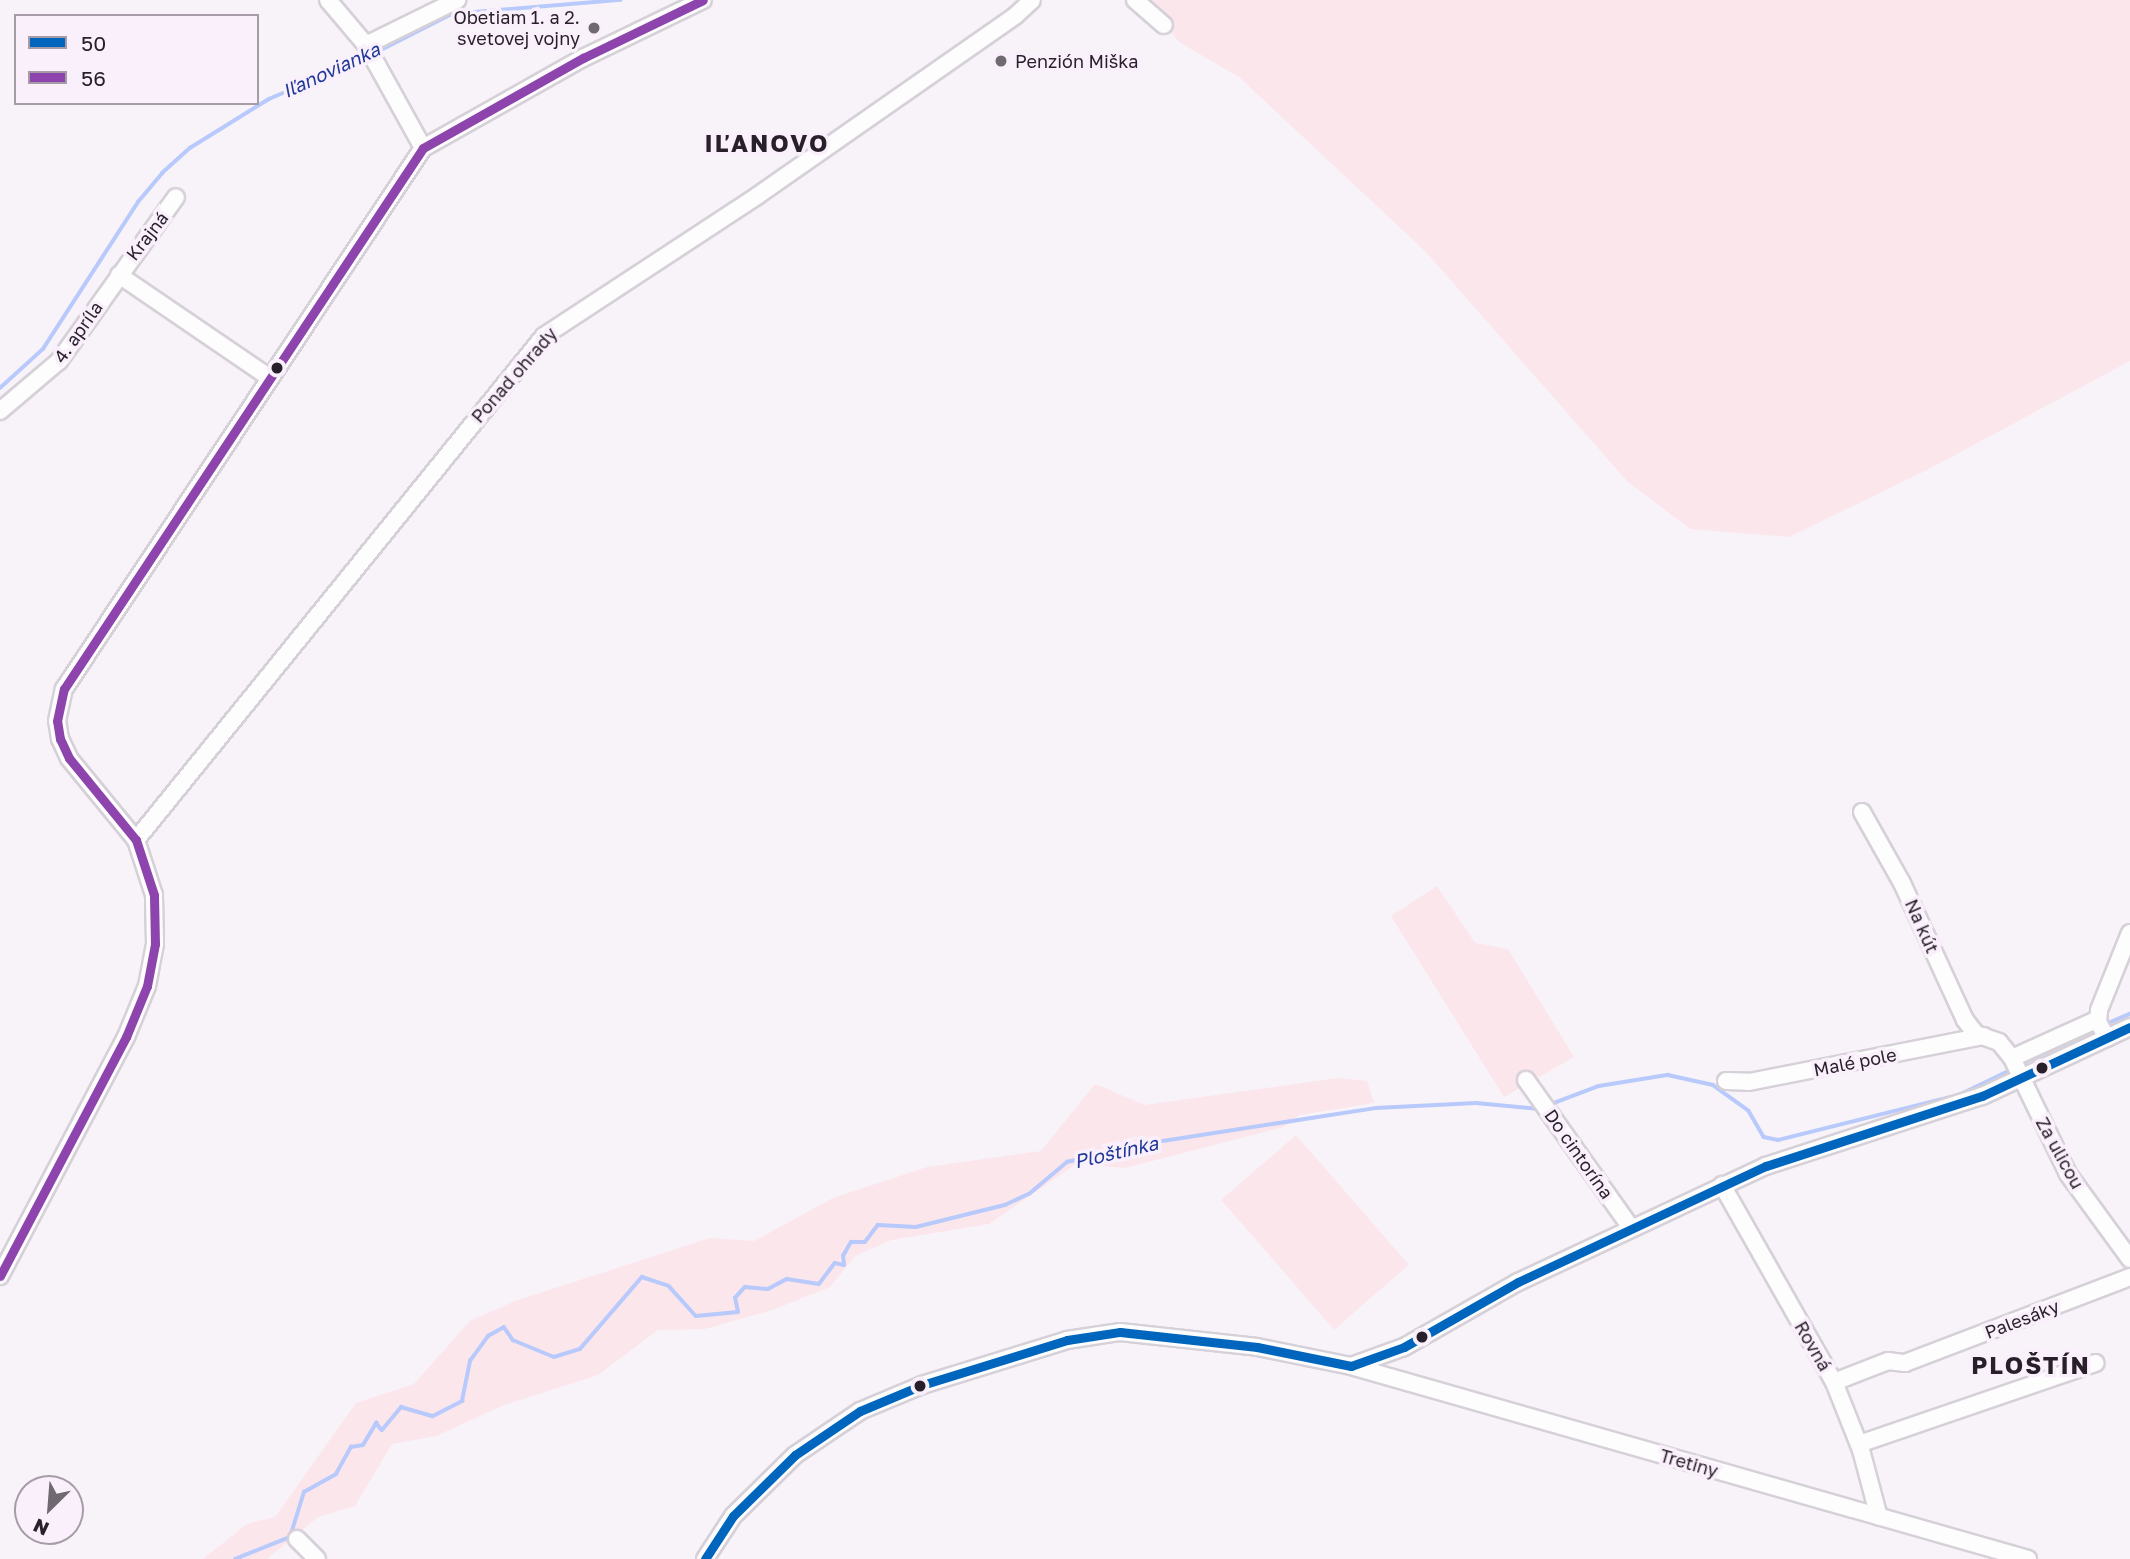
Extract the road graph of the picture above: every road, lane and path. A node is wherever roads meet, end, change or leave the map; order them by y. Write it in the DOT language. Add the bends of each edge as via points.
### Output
graph roads {
  1 [pos="328,0"];
  2 [pos="457,0"];
  3 [pos="703,0"];
  4 [pos="1032,0"];
  5 [pos="1135,0"];
  6 [pos="1164,25"];
  7 [pos="369,51"];
  8 [pos="423,148"];
  9 [pos="176,197"];
  10 [pos="119,275"];
  11 [pos="270,378"];
  12 [pos="0,411"];
  13 [pos="1862,811"];
  14 [pos="136,840"];
  15 [pos="2130,933"];
  16 [pos="2130,1027"];
  17 [pos="2101,1028"];
  18 [pos="1984,1036"];
  19 [pos="2017,1067"];
  20 [pos="1526,1080"];
  21 [pos="1726,1081"];
  22 [pos="1722,1185"];
  23 [pos="1631,1228"];
  24 [pos="2130,1259"];
  25 [pos="0,1276"];
  26 [pos="2130,1276"];
  27 [pos="2095,1363"];
  28 [pos="1351,1366"];
  29 [pos="1833,1382"];
  30 [pos="1858,1444"];
  31 [pos="1879,1517"];
  32 [pos="297,1539"];
  33 [pos="317,1559"];
  34 [pos="705,1559"];
  35 [pos="2028,1559"];
  1 -- 7 [label="street"];
  2 -- 7 [label="street"];
  3 -- 8 [label="street" via="583,58"];
  4 -- 14 [label="street, Ponad ohrady" via="757,196 544,336"];
  5 -- 6 [label="street"];
  7 -- 8 [label="street"];
  8 -- 11 [label="street"];
  9 -- 10 [label="street, Krajná"];
  10 -- 11 [label="street"];
  10 -- 12 [label="street, 4. apríla" via="54,366"];
  11 -- 14 [label="street" via="77,665 59,704 60,739 69,758"];
  13 -- 18 [label="street, Na kút" via="1906,889 1965,1020 1972,1031"];
  14 -- 25 [label="street" via="151,879 156,909 147,986 126,1037"];
  15 -- 17 [label="street"];
  16 -- 17 [label="street"];
  17 -- 19 [label="street"];
  17 -- 19 [label="street" via="2038,1070"];
  18 -- 19 [label="street, Na kút" via="1999,1042"];
  18 -- 21 [label="street, Malé pole" via="1749,1082"];
  19 -- 22 [label="street" via="1982,1096 1766,1166"];
  19 -- 24 [label="street, Za ulicou" via="2068,1174"];
  20 -- 23 [label="street, Do cintorína"];
  22 -- 23 [label="street"];
  22 -- 29 [label="street, Rovná"];
  23 -- 28 [label="street" via="1387,1353"];
  26 -- 29 [label="street, Palesáky" via="1905,1363 1888,1361"];
  27 -- 30 [label="street"];
  28 -- 31 [label="street, Tretiny"];
  28 -- 34 [label="street, Tretiny" via="1257,1347 1120,1332 1067,1340 959,1372 860,1412 810,1444 733,1516"];
  29 -- 30 [label="street, Rovná"];
  30 -- 31 [label="street, Rovná"];
  31 -- 35 [label="street, Tretiny"];
  32 -- 33 [label="street"];
}
